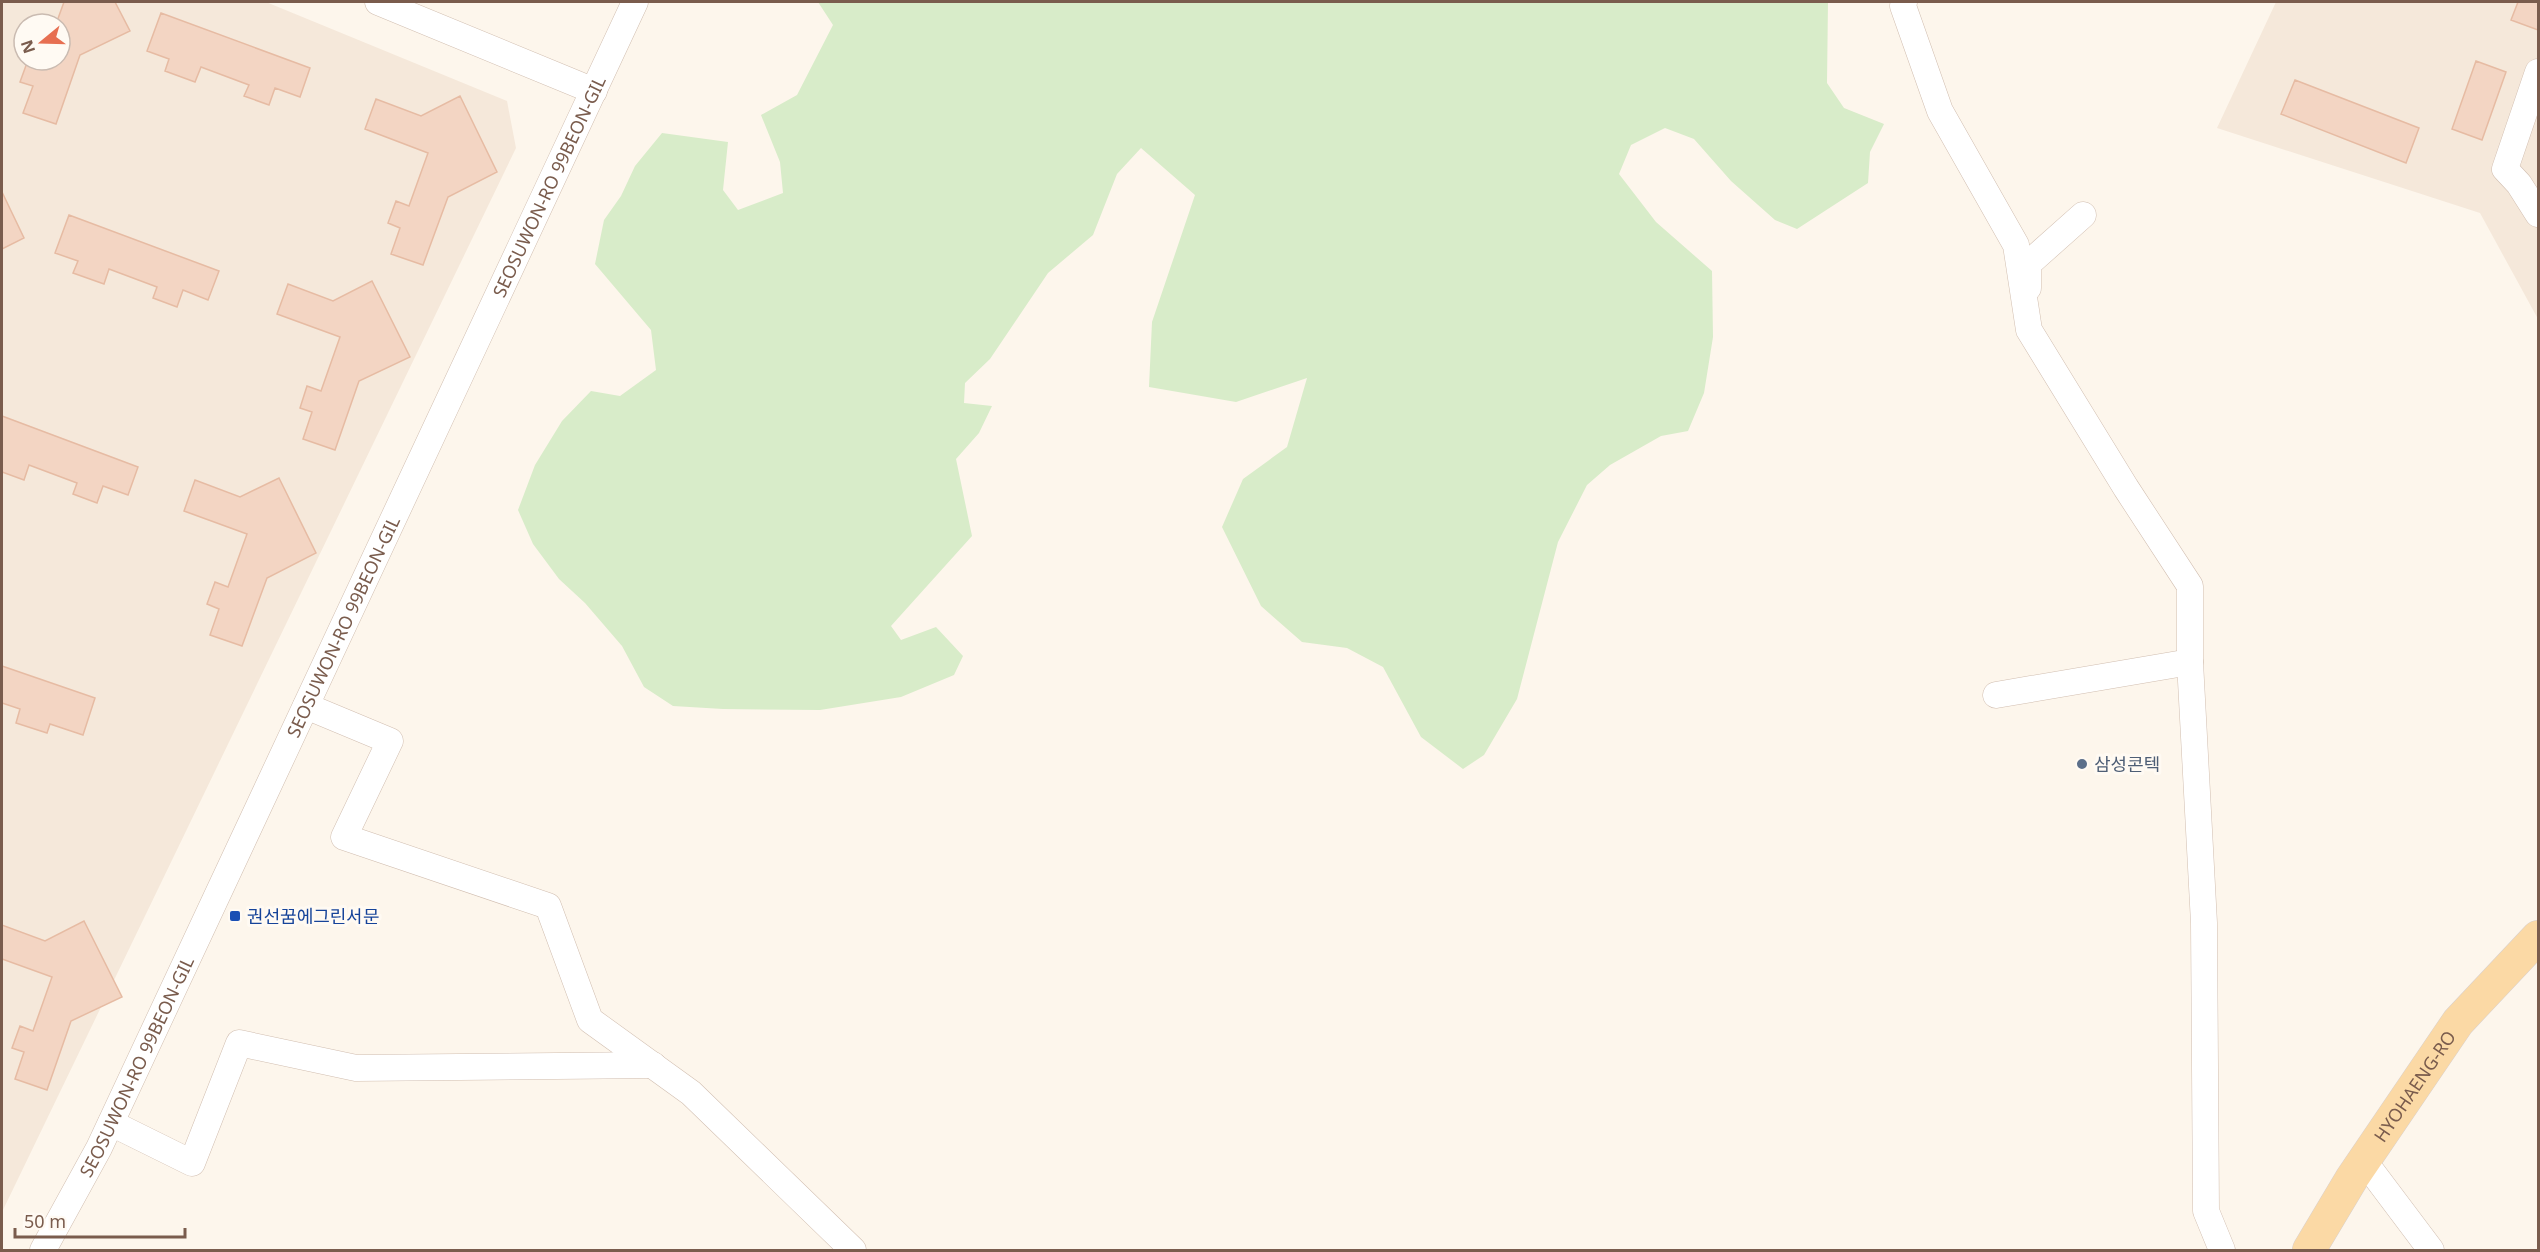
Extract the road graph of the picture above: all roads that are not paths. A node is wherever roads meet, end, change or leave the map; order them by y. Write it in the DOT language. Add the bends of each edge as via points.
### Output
graph roads {
  1 [pos="378,2"];
  2 [pos="635,2"];
  3 [pos="1904,2"];
  4 [pos="2538,72"];
  5 [pos="594,91"];
  6 [pos="2538,214"];
  7 [pos="2083,215"];
  8 [pos="2029,330"];
  9 [pos="2190,662"];
  10 [pos="1996,695"];
  11 [pos="306,706"];
  12 [pos="2538,937"];
  13 [pos="653,1065"];
  14 [pos="111,1123"];
  15 [pos="2364,1161"];
  16 [pos="43,1251"];
  17 [pos="853,1251"];
  18 [pos="2222,1251"];
  19 [pos="2309,1251"];
  20 [pos="2431,1251"];
  1 -- 5 [label="street"];
  2 -- 5 [label="street, SEOSUWON-RO 99BEON-GIL"];
  3 -- 8 [label="street" via="1940,111 2016,245"];
  4 -- 6 [label="street" via="2505,169"];
  5 -- 11 [label="street, SEOSUWON-RO 99BEON-GIL"];
  7 -- 8 [label="street" via="2028,264"];
  8 -- 9 [label="street" via="2190,586"];
  9 -- 10 [label="street"];
  9 -- 18 [label="street" via="2204,923 2206,1211"];
  11 -- 13 [label="street" via="390,741 344,837 548,906 590,1020"];
  11 -- 14 [label="street, SEOSUWON-RO 99BEON-GIL"];
  12 -- 15 [label="main road, HYOHAENG-RO" via="2458,1022"];
  13 -- 14 [label="street" via="356,1068 239,1043 192,1163"];
  13 -- 17 [label="street" via="691,1093"];
  14 -- 16 [label="street, SEOSUWON-RO 99BEON-GIL"];
  15 -- 19 [label="main road, HYOHAENG-RO"];
  15 -- 20 [label="street"];
}
